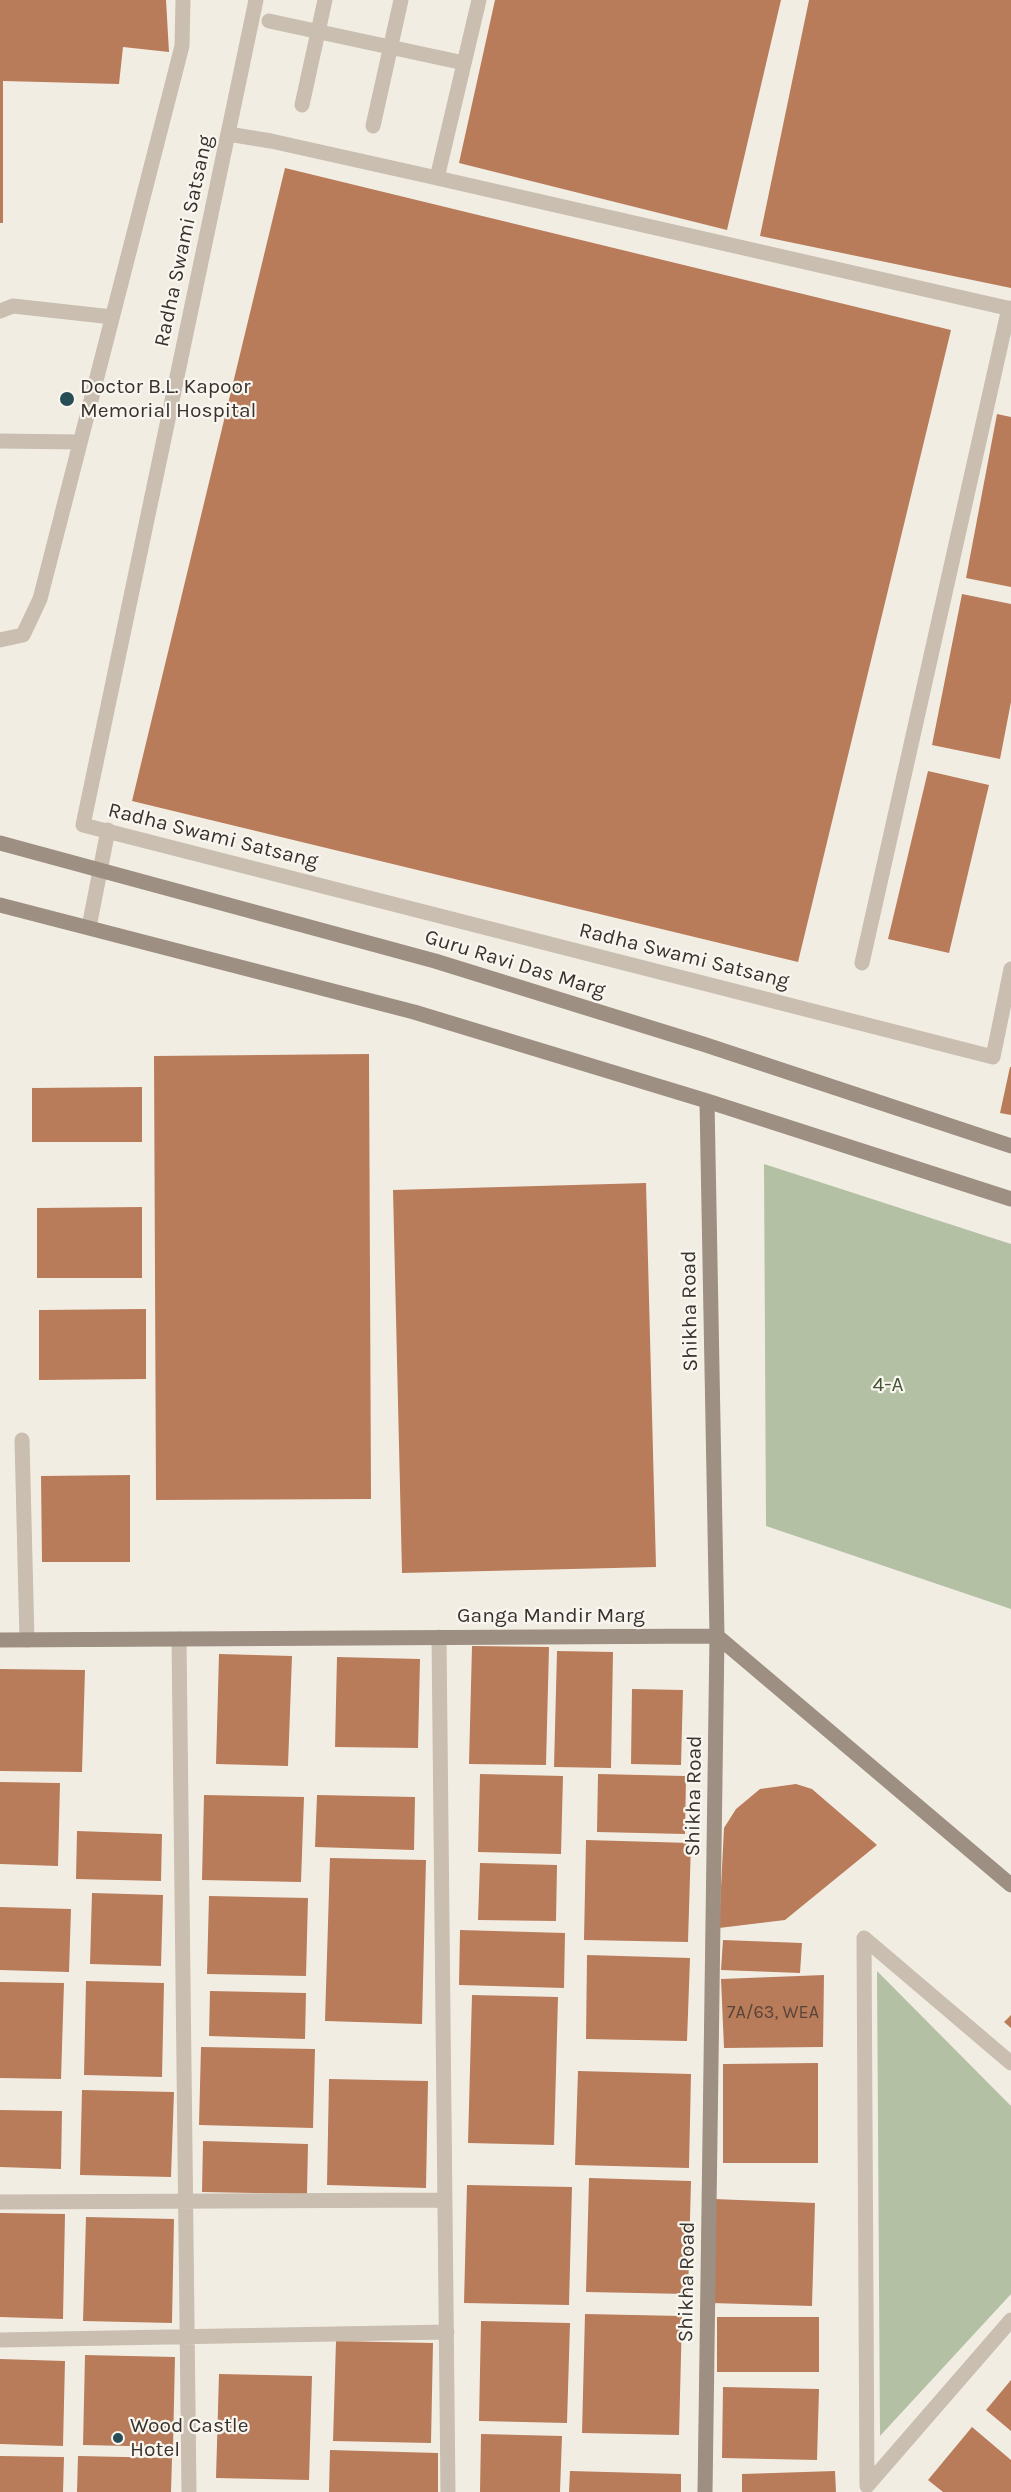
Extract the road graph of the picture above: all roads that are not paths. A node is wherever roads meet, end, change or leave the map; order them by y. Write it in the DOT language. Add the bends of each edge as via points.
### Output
graph roads {
  1 [pos="183,0"];
  2 [pos="256,0"];
  3 [pos="325,0"];
  4 [pos="401,0"];
  5 [pos="479,0"];
  6 [pos="269,21"];
  7 [pos="319,31"];
  8 [pos="392,47"];
  9 [pos="464,63"];
  10 [pos="302,105"];
  11 [pos="373,126"];
  12 [pos="228,134"];
  13 [pos="437,178"];
  14 [pos="1010,309"];
  15 [pos="0,311"];
  16 [pos="112,317"];
  17 [pos="0,441"];
  18 [pos="79,442"];
  19 [pos="0,640"];
  20 [pos="108,830"];
  21 [pos="0,843"];
  22 [pos="101,870"];
  23 [pos="0,905"];
  24 [pos="89,927"];
  25 [pos="862,963"];
  26 [pos="1011,969"];
  27 [pos="707,1101"];
  28 [pos="1011,1146"];
  29 [pos="1011,1199"];
  30 [pos="22,1440"];
  31 [pos="717,1636"];
  32 [pos="439,1637"];
  33 [pos="179,1639"];
  34 [pos="0,1640"];
  35 [pos="27,1640"];
  36 [pos="1011,1885"];
  37 [pos="1011,2063"];
  38 [pos="446,2200"];
  39 [pos="186,2201"];
  40 [pos="0,2202"];
  41 [pos="1011,2320"];
  42 [pos="447,2332"];
  43 [pos="187,2337"];
  44 [pos="0,2340"];
  45 [pos="189,2492"];
  46 [pos="448,2492"];
  47 [pos="705,2492"];
  1 -- 16 [label="street" via="182,46"];
  2 -- 12 [label="street, Radha Swami Satsang"];
  3 -- 7 [label="street"];
  4 -- 8 [label="street"];
  5 -- 9 [label="street"];
  6 -- 7 [label="street"];
  7 -- 8 [label="street"];
  7 -- 10 [label="street"];
  8 -- 9 [label="street"];
  8 -- 11 [label="street"];
  9 -- 13 [label="street"];
  12 -- 13 [label="street"];
  12 -- 20 [label="street, Radha Swami Satsang" via="83,825"];
  13 -- 14 [label="street"];
  14 -- 25 [label="street"];
  15 -- 16 [label="street" via="13,306"];
  16 -- 18 [label="street"];
  17 -- 18 [label="street"];
  18 -- 19 [label="street" via="40,599 23,635"];
  20 -- 22 [label="street"];
  20 -- 26 [label="street, Radha Swami Satsang" via="993,1057"];
  21 -- 22 [label="street, Guru Ravi Das Marg"];
  22 -- 24 [label="street"];
  22 -- 28 [label="street, Guru Ravi Das Marg" via="435,961"];
  23 -- 24 [label="street"];
  24 -- 27 [label="street" via="414,1012"];
  27 -- 29 [label="street"];
  27 -- 31 [label="street, Shikha Road"];
  30 -- 35 [label="street"];
  31 -- 32 [label="street, Ganga Mandir Marg"];
  31 -- 36 [label="street"];
  31 -- 47 [label="street, Shikha Road"];
  32 -- 33 [label="street, Ganga Mandir Marg"];
  32 -- 38 [label="street"];
  33 -- 35 [label="street, Ganga Mandir Marg"];
  33 -- 39 [label="street"];
  34 -- 35 [label="street, Ganga Mandir Marg"];
  37 -- 41 [label="street" via="864,1938 867,2486"];
  38 -- 39 [label="street"];
  38 -- 42 [label="street"];
  39 -- 40 [label="street"];
  39 -- 43 [label="street"];
  42 -- 43 [label="street"];
  42 -- 46 [label="street"];
  43 -- 44 [label="street"];
  43 -- 45 [label="street"];
}
